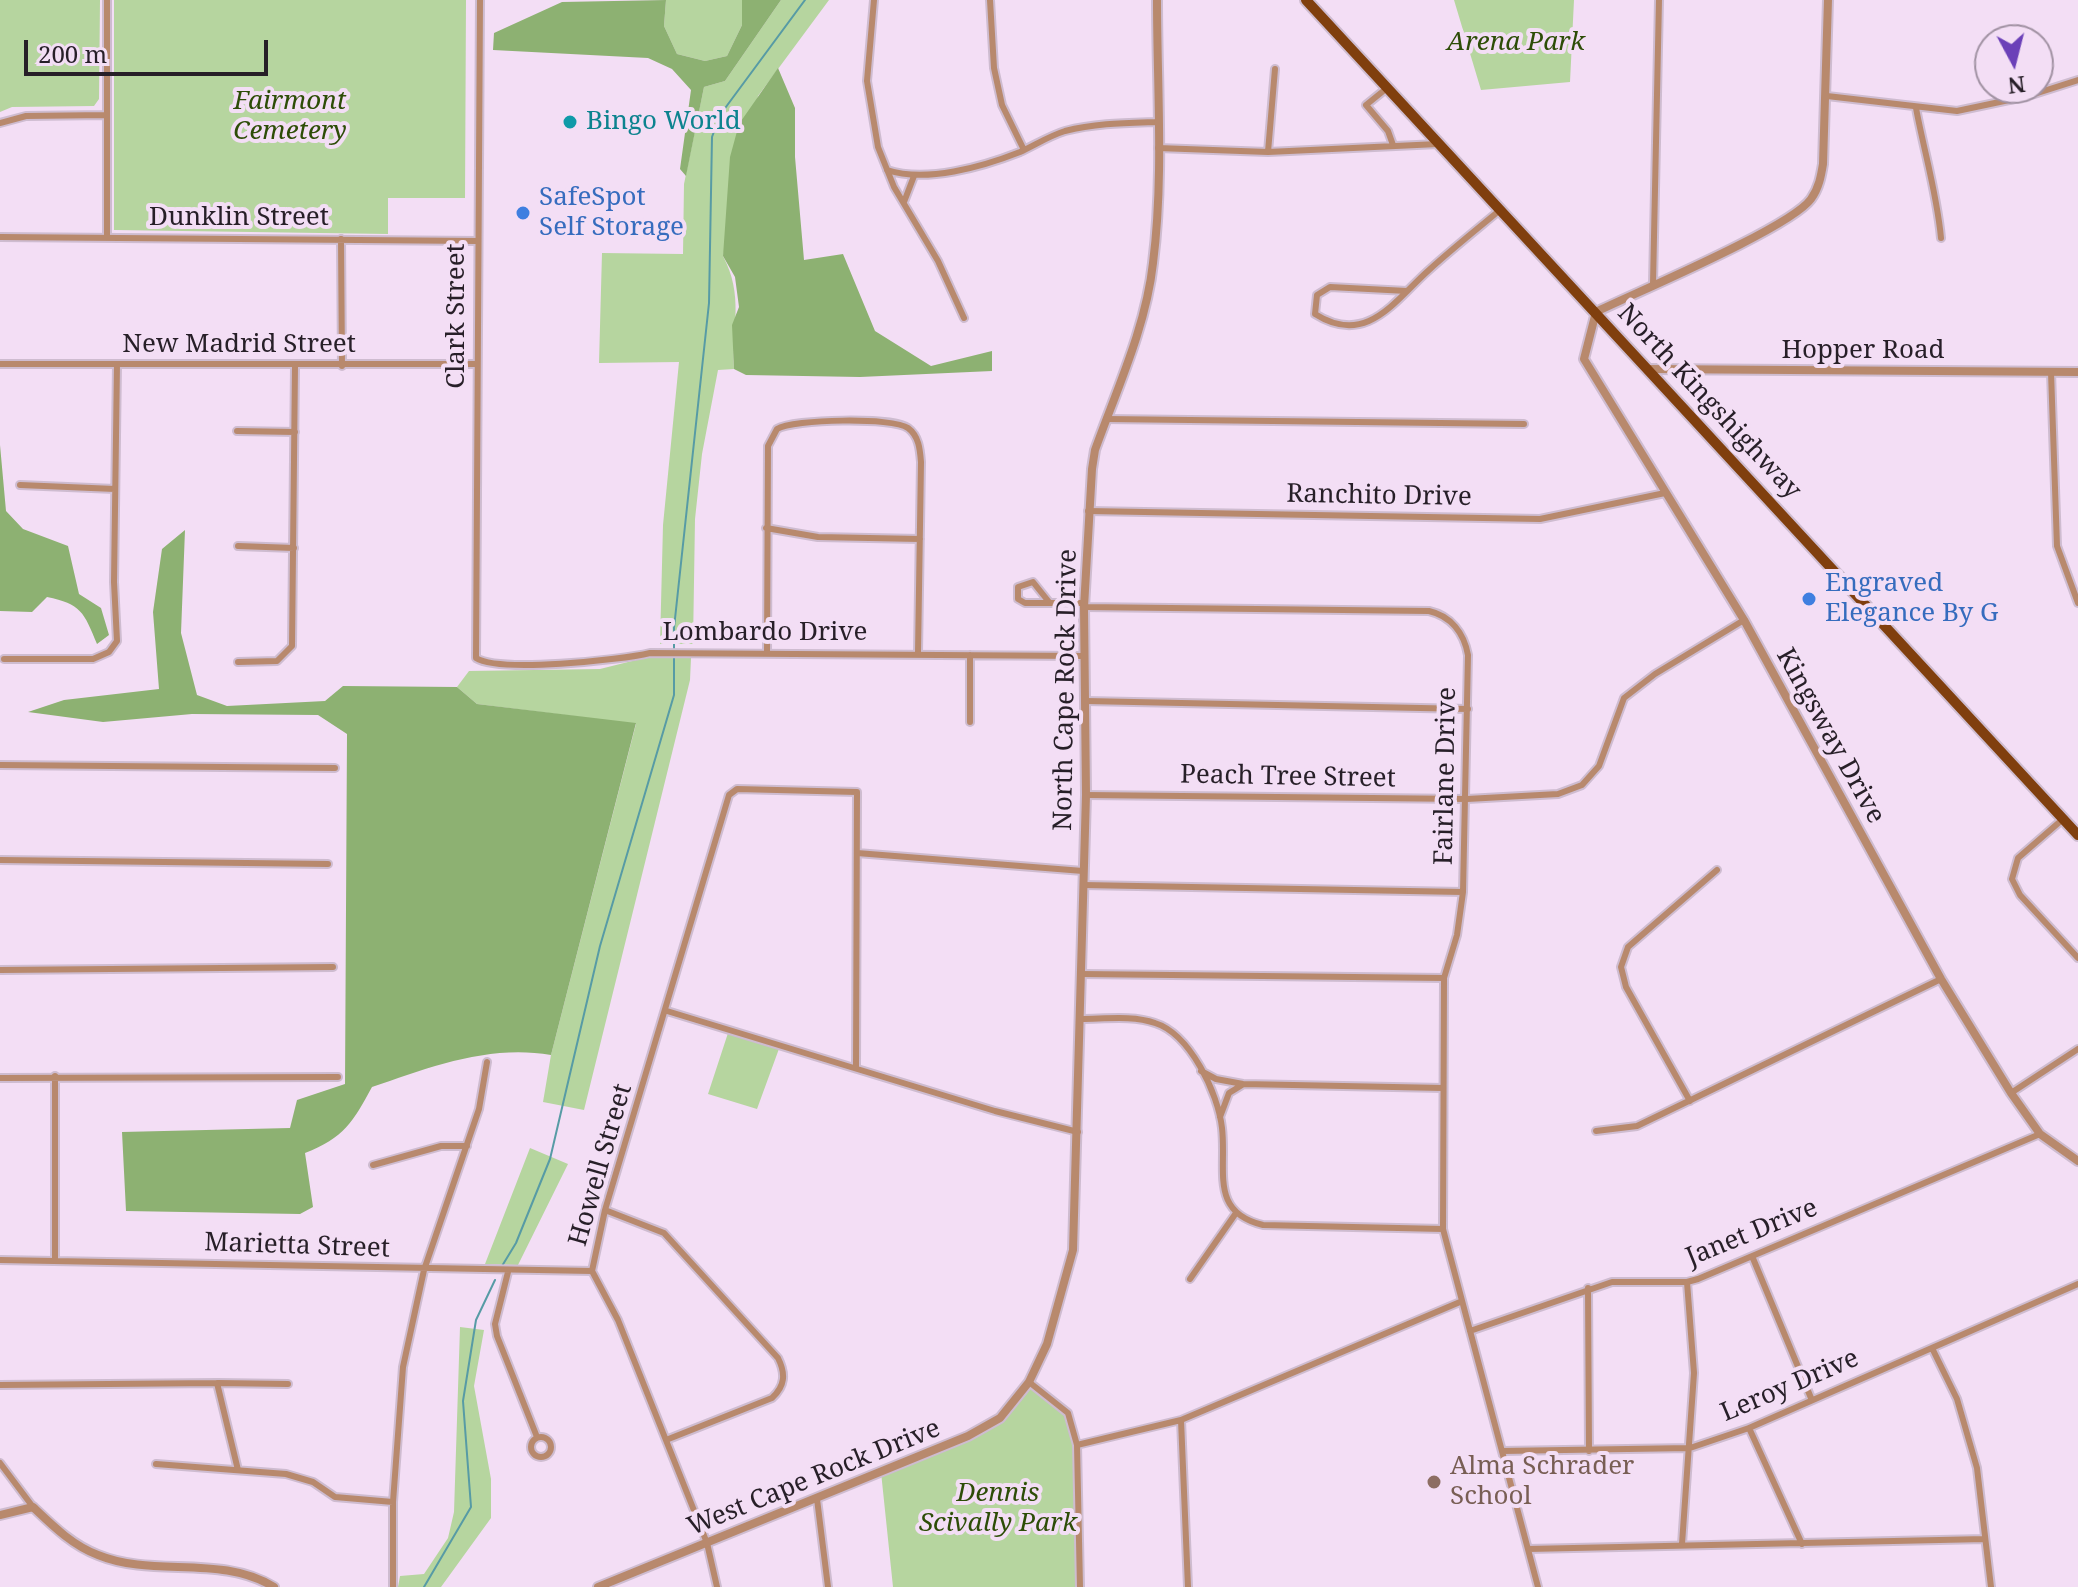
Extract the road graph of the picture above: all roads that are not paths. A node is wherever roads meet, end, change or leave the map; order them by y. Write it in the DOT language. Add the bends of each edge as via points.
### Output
graph roads {
  1 [pos="107,0"];
  2 [pos="480,0"];
  3 [pos="874,0"];
  4 [pos="990,0"];
  5 [pos="1157,0"];
  6 [pos="1306,0"];
  7 [pos="1659,0"];
  8 [pos="1828,0"];
  9 [pos="1275,69"];
  10 [pos="2078,80"];
  11 [pos="1387,88"];
  12 [pos="1827,96"];
  13 [pos="1916,108"];
  14 [pos="106,115"];
  15 [pos="1158,122"];
  16 [pos="0,123"];
  17 [pos="1439,144"];
  18 [pos="1393,145"];
  19 [pos="1158,148"];
  20 [pos="1024,150"];
  21 [pos="1268,152"];
  22 [pos="887,170"];
  23 [pos="914,176"];
  24 [pos="904,202"];
  25 [pos="1500,210"];
  26 [pos="0,237"];
  27 [pos="107,237"];
  28 [pos="1941,238"];
  29 [pos="341,239"];
  30 [pos="478,241"];
  31 [pos="1653,284"];
  32 [pos="1407,291"];
  33 [pos="1596,312"];
  34 [pos="964,318"];
  35 [pos="0,364"];
  36 [pos="117,364"];
  37 [pos="477,364"];
  38 [pos="295,366"];
  39 [pos="342,366"];
  40 [pos="1647,369"];
  41 [pos="2051,372"];
  42 [pos="2078,372"];
  43 [pos="1106,419"];
  44 [pos="1524,424"];
  45 [pos="237,431"];
  46 [pos="295,432"];
  47 [pos="20,485"];
  48 [pos="115,489"];
  49 [pos="1665,493"];
  50 [pos="1088,511"];
  51 [pos="766,528"];
  52 [pos="920,539"];
  53 [pos="238,546"];
  54 [pos="294,548"];
  55 [pos="1049,602"];
  56 [pos="2078,603"];
  57 [pos="1084,605"];
  58 [pos="1744,620"];
  59 [pos="475,631"];
  60 [pos="767,653"];
  61 [pos="918,653"];
  62 [pos="970,655"];
  63 [pos="1083,656"];
  64 [pos="4,659"];
  65 [pos="238,662"];
  66 [pos="1086,701"];
  67 [pos="1468,709"];
  68 [pos="970,722"];
  69 [pos="0,765"];
  70 [pos="335,768"];
  71 [pos="1086,795"];
  72 [pos="1467,799"];
  73 [pos="2063,819"];
  74 [pos="2078,835"];
  75 [pos="857,853"];
  76 [pos="0,860"];
  77 [pos="328,864"];
  78 [pos="1717,870"];
  79 [pos="1083,871"];
  80 [pos="1083,885"];
  81 [pos="1463,892"];
  82 [pos="2078,958"];
  83 [pos="333,967"];
  84 [pos="0,970"];
  85 [pos="1081,974"];
  86 [pos="1444,978"];
  87 [pos="1941,979"];
  88 [pos="667,1011"];
  89 [pos="1081,1019"];
  90 [pos="2078,1049"];
  91 [pos="487,1062"];
  92 [pos="856,1068"];
  93 [pos="1201,1071"];
  94 [pos="55,1076"];
  95 [pos="338,1077"];
  96 [pos="0,1078"];
  97 [pos="1243,1084"];
  98 [pos="1443,1088"];
  99 [pos="2011,1093"];
  100 [pos="1690,1101"];
  101 [pos="1220,1117"];
  102 [pos="1596,1131"];
  103 [pos="1079,1132"];
  104 [pos="2040,1134"];
  105 [pos="467,1146"];
  106 [pos="2078,1161"];
  107 [pos="373,1165"];
  108 [pos="605,1210"];
  109 [pos="1236,1213"];
  110 [pos="1443,1229"];
  111 [pos="1752,1256"];
  112 [pos="0,1260"];
  113 [pos="55,1260"];
  114 [pos="424,1270"];
  115 [pos="592,1271"];
  116 [pos="508,1272"];
  117 [pos="1190,1279"];
  118 [pos="1687,1282"];
  119 [pos="2078,1284"];
  120 [pos="1588,1288"];
  121 [pos="1460,1302"];
  122 [pos="1470,1331"];
  123 [pos="1932,1348"];
  124 [pos="1029,1382"];
  125 [pos="217,1383"];
  126 [pos="288,1384"];
  127 [pos="0,1385"];
  128 [pos="1811,1398"];
  129 [pos="1181,1420"];
  130 [pos="1749,1428"];
  131 [pos="537,1437"];
  132 [pos="666,1440"];
  133 [pos="1077,1445"];
  134 [pos="1690,1448"];
  135 [pos="1502,1451"];
  136 [pos="1589,1451"];
  137 [pos="0,1463"];
  138 [pos="156,1464"];
  139 [pos="238,1470"];
  140 [pos="817,1499"];
  141 [pos="393,1502"];
  142 [pos="33,1507"];
  143 [pos="0,1515"];
  144 [pos="1985,1539"];
  145 [pos="707,1543"];
  146 [pos="1682,1544"];
  147 [pos="1802,1544"];
  148 [pos="1528,1549"];
  149 [pos="274,1587"];
  150 [pos="393,1587"];
  151 [pos="598,1587"];
  152 [pos="717,1587"];
  153 [pos="828,1587"];
  154 [pos="1080,1587"];
  155 [pos="1188,1587"];
  156 [pos="1538,1587"];
  157 [pos="1991,1587"];
  1 -- 14 [label="street"];
  2 -- 30 [label="street, Clark Street"];
  3 -- 22 [label="street" via="867,81"];
  4 -- 20 [label="street" via="1002,105"];
  5 -- 15 [label="street, North Cape Rock Drive"];
  6 -- 11 [label="main road, North Kingshighway"];
  7 -- 31 [label="street"];
  8 -- 12 [label="street"];
  9 -- 21 [label="street"];
  10 -- 13 [label="street" via="1980,108"];
  11 -- 17 [label="main road, North Kingshighway"];
  11 -- 18 [label="street" via="1366,105"];
  12 -- 13 [label="street"];
  12 -- 31 [label="street" via="1823,164 1810,201 1755,235"];
  13 -- 28 [label="street"];
  14 -- 16 [label="street" via="26,116"];
  14 -- 27 [label="street"];
  15 -- 19 [label="street, North Cape Rock Drive"];
  15 -- 20 [label="street" via="1110,123 1063,132"];
  17 -- 18 [label="street"];
  17 -- 25 [label="main road, North Kingshighway"];
  18 -- 21 [label="street"];
  19 -- 21 [label="street"];
  19 -- 43 [label="street, North Cape Rock Drive" via="1148,291"];
  20 -- 23 [label="street"];
  22 -- 23 [label="street"];
  22 -- 24 [label="street"];
  23 -- 24 [label="street"];
  24 -- 34 [label="street"];
  25 -- 32 [label="street"];
  25 -- 33 [label="main road, North Kingshighway"];
  26 -- 27 [label="street, Dunklin Street"];
  27 -- 29 [label="street, Dunklin Street"];
  29 -- 30 [label="street, Dunklin Street"];
  29 -- 39 [label="street"];
  30 -- 37 [label="street, Clark Street"];
  31 -- 33 [label="street"];
  32 -- 32 [label="street" via="1382,316 1363,323 1324,320 1313,306 1317,295 1330,287"];
  33 -- 40 [label="main road, North Kingshighway"];
  33 -- 49 [label="street, Kingsway Drive" via="1584,359"];
  35 -- 36 [label="street, New Madrid Street"];
  36 -- 38 [label="street, New Madrid Street"];
  36 -- 48 [label="street"];
  37 -- 39 [label="street, New Madrid Street"];
  37 -- 59 [label="street, Clark Street"];
  38 -- 39 [label="street, New Madrid Street"];
  38 -- 46 [label="street"];
  40 -- 41 [label="street, Hopper Road"];
  40 -- 73 [label="main road, North Kingshighway"];
  41 -- 42 [label="street, Hopper Road"];
  41 -- 56 [label="street" via="2057,546"];
  43 -- 44 [label="street"];
  43 -- 50 [label="street, North Cape Rock Drive" via="1095,450"];
  45 -- 46 [label="street"];
  46 -- 54 [label="street"];
  47 -- 48 [label="street"];
  48 -- 64 [label="street" via="117,641 102,656 81,660"];
  49 -- 50 [label="street, Ranchito Drive" via="1540,519"];
  49 -- 58 [label="street, Kingsway Drive"];
  50 -- 57 [label="street, North Cape Rock Drive"];
  51 -- 52 [label="street" via="818,537"];
  51 -- 52 [label="street" via="768,446 777,429 803,422 896,423 911,430 919,449"];
  51 -- 60 [label="street"];
  52 -- 61 [label="street"];
  53 -- 54 [label="street"];
  54 -- 65 [label="street" via="290,653 277,661"];
  55 -- 55 [label="street" via="1033,582 1018,587 1021,602"];
  55 -- 57 [label="street, Fairlane Drive"];
  57 -- 63 [label="street, North Cape Rock Drive"];
  57 -- 67 [label="street, Fairlane Drive" via="1437,613 1456,627 1467,648"];
  58 -- 72 [label="street, Peach Tree Street" via="1624,698 1599,766 1582,785 1558,794"];
  58 -- 87 [label="street, Kingsway Drive"];
  59 -- 60 [label="street, Lombardo Drive" via="475,656 485,663"];
  60 -- 61 [label="street, Lombardo Drive"];
  61 -- 62 [label="street, Lombardo Drive"];
  62 -- 63 [label="street, Lombardo Drive"];
  62 -- 68 [label="street"];
  63 -- 66 [label="street, North Cape Rock Drive"];
  66 -- 67 [label="street"];
  66 -- 71 [label="street, North Cape Rock Drive"];
  67 -- 72 [label="street, Fairlane Drive"];
  69 -- 70 [label="street"];
  71 -- 72 [label="street, Peach Tree Street"];
  71 -- 79 [label="street, North Cape Rock Drive"];
  72 -- 81 [label="street, Fairlane Drive"];
  73 -- 74 [label="main road, North Kingshighway"];
  73 -- 82 [label="street" via="2018,858 2012,879 2020,895"];
  75 -- 79 [label="street"];
  75 -- 88 [label="street, Howell Street" via="857,792 737,789 729,795"];
  75 -- 92 [label="street"];
  76 -- 77 [label="street"];
  78 -- 100 [label="street" via="1628,947 1621,967 1626,987"];
  79 -- 80 [label="street, North Cape Rock Drive"];
  80 -- 81 [label="street"];
  80 -- 85 [label="street, North Cape Rock Drive"];
  81 -- 86 [label="street, Fairlane Drive"];
  83 -- 84 [label="street"];
  85 -- 86 [label="street"];
  85 -- 89 [label="street, North Cape Rock Drive"];
  86 -- 98 [label="street, Fairlane Drive"];
  87 -- 99 [label="street, Kingsway Drive"];
  87 -- 100 [label="street"];
  88 -- 92 [label="street"];
  88 -- 108 [label="street, Howell Street"];
  89 -- 93 [label="street" via="1159,1024 1184,1041"];
  89 -- 103 [label="street, North Cape Rock Drive"];
  90 -- 99 [label="street"];
  91 -- 105 [label="street" via="484,1094"];
  92 -- 103 [label="street"];
  93 -- 97 [label="street"];
  93 -- 101 [label="street"];
  94 -- 95 [label="street"];
  94 -- 96 [label="street"];
  94 -- 113 [label="street"];
  97 -- 98 [label="street"];
  97 -- 101 [label="street" via="1229,1093"];
  98 -- 110 [label="street, Fairlane Drive"];
  99 -- 104 [label="street, Kingsway Drive"];
  100 -- 102 [label="street" via="1637,1126"];
  101 -- 109 [label="street" via="1223,1185"];
  103 -- 124 [label="street, North Cape Rock Drive" via="1073,1250 1047,1344"];
  104 -- 106 [label="street, Kingsway Drive"];
  104 -- 111 [label="street, Janet Drive"];
  105 -- 107 [label="street" via="441,1146"];
  105 -- 114 [label="street"];
  108 -- 115 [label="street, Howell Street"];
  108 -- 132 [label="street" via="664,1233 784,1370 783,1385 772,1398"];
  109 -- 110 [label="street" via="1263,1225"];
  109 -- 117 [label="street"];
  110 -- 121 [label="street, Fairlane Drive"];
  111 -- 118 [label="street, Janet Drive"];
  111 -- 128 [label="street"];
  112 -- 113 [label="street, Marietta Street"];
  113 -- 114 [label="street, Marietta Street"];
  114 -- 116 [label="street, Marietta Street"];
  114 -- 141 [label="street" via="403,1367"];
  115 -- 116 [label="street, Marietta Street"];
  115 -- 132 [label="street, Howell Street" via="618,1320"];
  116 -- 131 [label="street" via="495,1324 497,1336"];
  118 -- 120 [label="street, Janet Drive" via="1612,1282"];
  118 -- 134 [label="street" via="1693,1360"];
  119 -- 123 [label="street, Leroy Drive"];
  120 -- 122 [label="street, Janet Drive"];
  120 -- 136 [label="street"];
  121 -- 122 [label="street, Fairlane Drive"];
  121 -- 129 [label="street"];
  122 -- 135 [label="street, Fairlane Drive"];
  123 -- 128 [label="street, Leroy Drive"];
  123 -- 144 [label="street" via="1957,1399 1977,1468"];
  124 -- 133 [label="street" via="1068,1413"];
  124 -- 140 [label="street, West Cape Rock Drive" via="1000,1418 968,1436"];
  125 -- 126 [label="street"];
  125 -- 127 [label="street"];
  125 -- 139 [label="street"];
  128 -- 130 [label="street, Leroy Drive"];
  129 -- 133 [label="street"];
  129 -- 155 [label="street"];
  130 -- 134 [label="street, Leroy Drive"];
  130 -- 147 [label="street"];
  132 -- 145 [label="street, Howell Street"];
  133 -- 154 [label="street"];
  134 -- 136 [label="street, Leroy Drive"];
  134 -- 146 [label="street"];
  135 -- 136 [label="street, Leroy Drive"];
  135 -- 148 [label="street, Fairlane Drive"];
  137 -- 142 [label="street"];
  138 -- 139 [label="street"];
  139 -- 141 [label="street" via="300,1477 335,1497"];
  140 -- 145 [label="street, West Cape Rock Drive"];
  140 -- 153 [label="street"];
  141 -- 150 [label="street"];
  142 -- 143 [label="street"];
  142 -- 149 [label="street" via="58,1531 99,1556 131,1564 233,1571"];
  144 -- 147 [label="street"];
  144 -- 157 [label="street"];
  145 -- 151 [label="street, West Cape Rock Drive"];
  145 -- 152 [label="street, Howell Street"];
  146 -- 147 [label="street"];
  146 -- 148 [label="street"];
  148 -- 156 [label="street, Fairlane Drive"];
}
